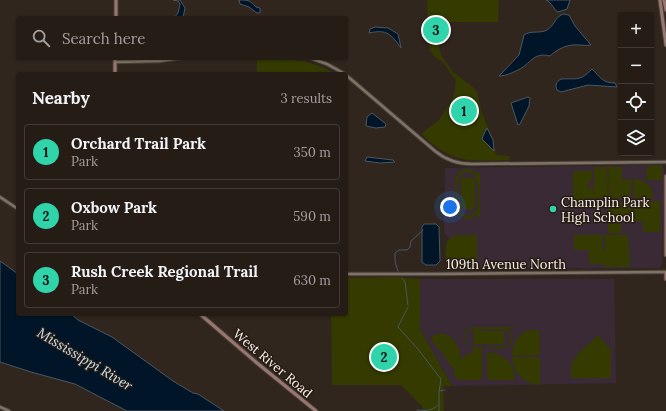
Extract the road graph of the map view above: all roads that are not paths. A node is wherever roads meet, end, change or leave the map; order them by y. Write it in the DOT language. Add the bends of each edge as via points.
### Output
graph roads {
  1 [pos="116,0"];
  2 [pos="660,0"];
  3 [pos="664,0"];
  4 [pos="666,10"];
  5 [pos="116,16"];
  6 [pos="666,45"];
  7 [pos="167,60"];
  8 [pos="316,60"];
  9 [pos="115,62"];
  10 [pos="115,72"];
  11 [pos="341,72"];
  12 [pos="348,77"];
  13 [pos="666,162"];
  14 [pos="666,176"];
  15 [pos="0,196"];
  16 [pos="16,208"];
  17 [pos="666,255"];
  18 [pos="666,272"];
  19 [pos="348,274"];
  20 [pos="666,279"];
  21 [pos="202,316"];
  22 [pos="0,407"];
  23 [pos="9,411"];
  24 [pos="316,411"];
  1 -- 5 [label="main road"];
  2 -- 6 [label="main road"];
  3 -- 4 [label="main road"];
  7 -- 9 [label="street"];
  8 -- 11 [label="street"];
  9 -- 10 [label="main road"];
  12 -- 13 [label="street" via="436,151 455,162"];
  14 -- 17 [label="main road"];
  15 -- 16 [label="street"];
  18 -- 19 [label="street, 109th Avenue North"];
  18 -- 20 [label="main road"];
  21 -- 24 [label="main road, West River Road"];
  22 -- 23 [label="street"];
}
